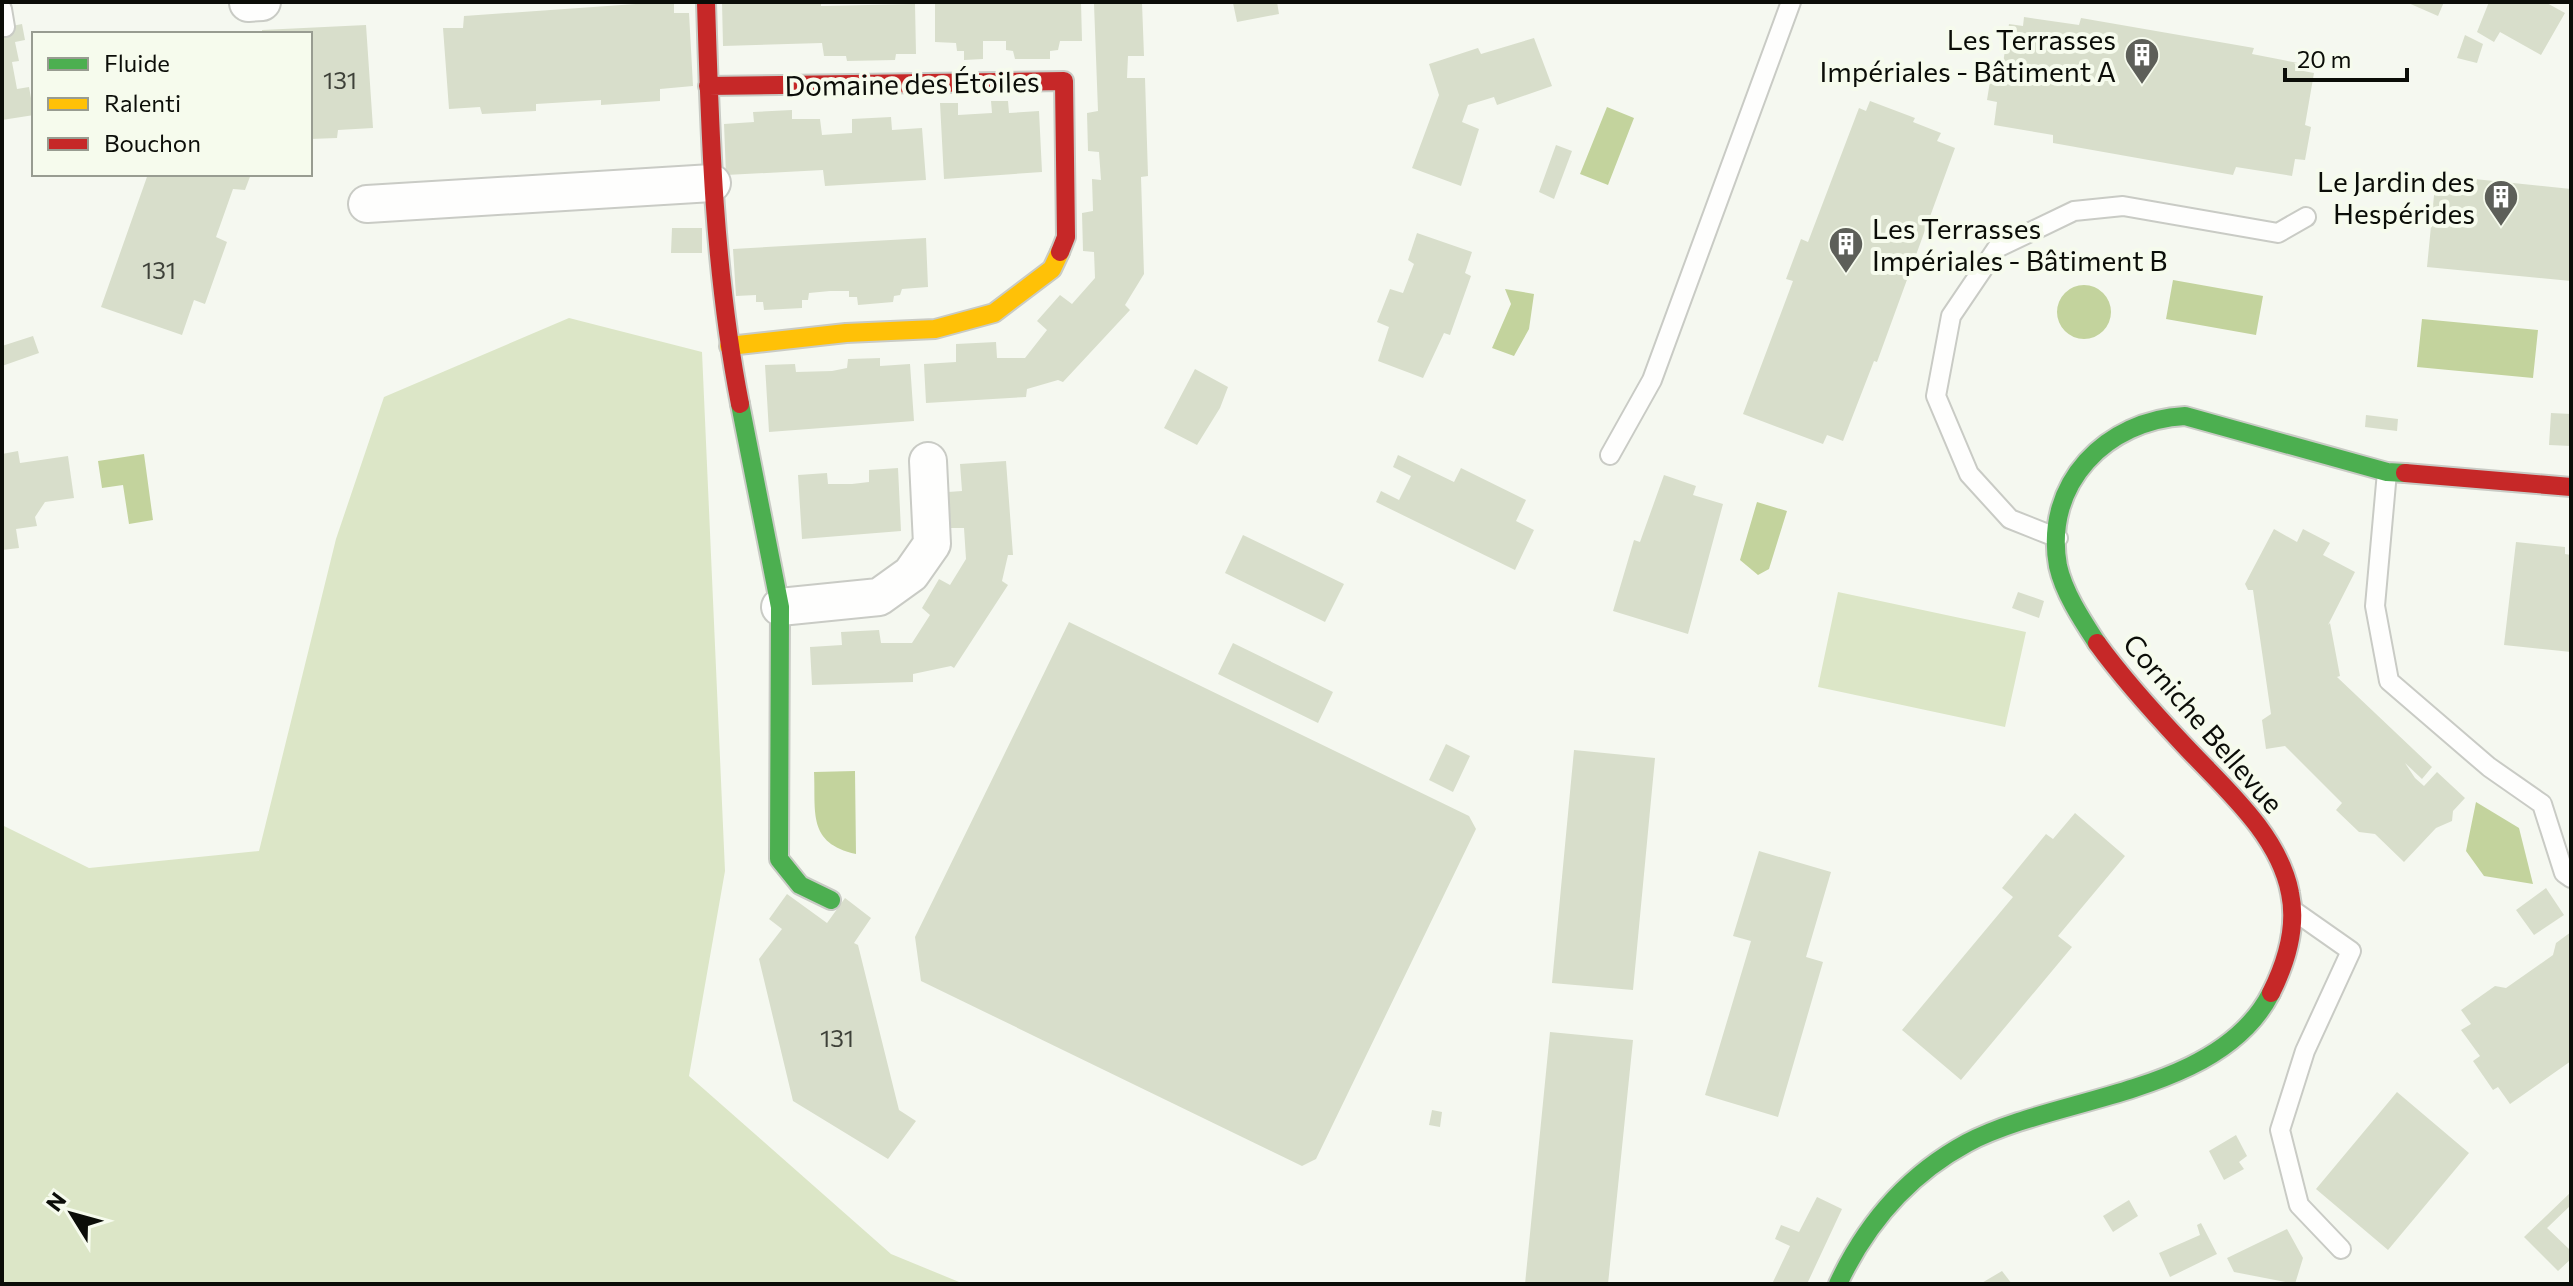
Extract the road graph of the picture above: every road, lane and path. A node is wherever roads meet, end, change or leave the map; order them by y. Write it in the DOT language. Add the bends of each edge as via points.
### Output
graph roads {
  1 [pos="262,2"];
  2 [pos="706,2"];
  3 [pos="1791,2"];
  4 [pos="248,3"];
  5 [pos="708,86"];
  6 [pos="712,183"];
  7 [pos="367,204"];
  8 [pos="2306,217"];
  9 [pos="729,346"];
  10 [pos="1610,455"];
  11 [pos="928,461"];
  12 [pos="2387,472"];
  13 [pos="2571,487"];
  14 [pos="2058,538"];
  15 [pos="780,607"];
  16 [pos="2571,878"];
  17 [pos="831,900"];
  18 [pos="2292,910"];
  19 [pos="2341,1249"];
  20 [pos="1838,1284"];
  1 -- 4 [label="street"];
  2 -- 5 [label="street"];
  3 -- 10 [label="lane" via="1652,380"];
  5 -- 6 [label="street"];
  5 -- 9 [label="street, Domaine des Étoiles" via="1064,81 1066,237 1052,269 994,313 935,329"];
  6 -- 7 [label="street"];
  6 -- 9 [label="street"];
  8 -- 14 [label="lane" via="2278,233 2123,206 2074,211 1997,248 1951,316 1936,396 1969,474 2010,519"];
  9 -- 15 [label="street"];
  11 -- 15 [label="street" via="932,544 911,574 879,597"];
  12 -- 13 [label="street, Corniche Bellevue"];
  12 -- 14 [label="street, Corniche Bellevue" via="2185,416 2150,417 2101,446 2078,472 2063,505"];
  12 -- 16 [label="lane" via="2375,606 2389,681 2489,767 2542,804 2564,873"];
  14 -- 18 [label="street, Corniche Bellevue" via="2058,568 2085,623 2265,836 2286,874"];
  15 -- 17 [label="street" via="779,859 800,885"];
  18 -- 19 [label="lane" via="2351,951 2305,1051 2280,1130 2299,1205"];
  18 -- 20 [label="street, Corniche Bellevue" via="2290,952 2271,998 2237,1039 2186,1067 1992,1132 1949,1154 1879,1214 1856,1244"];
}
